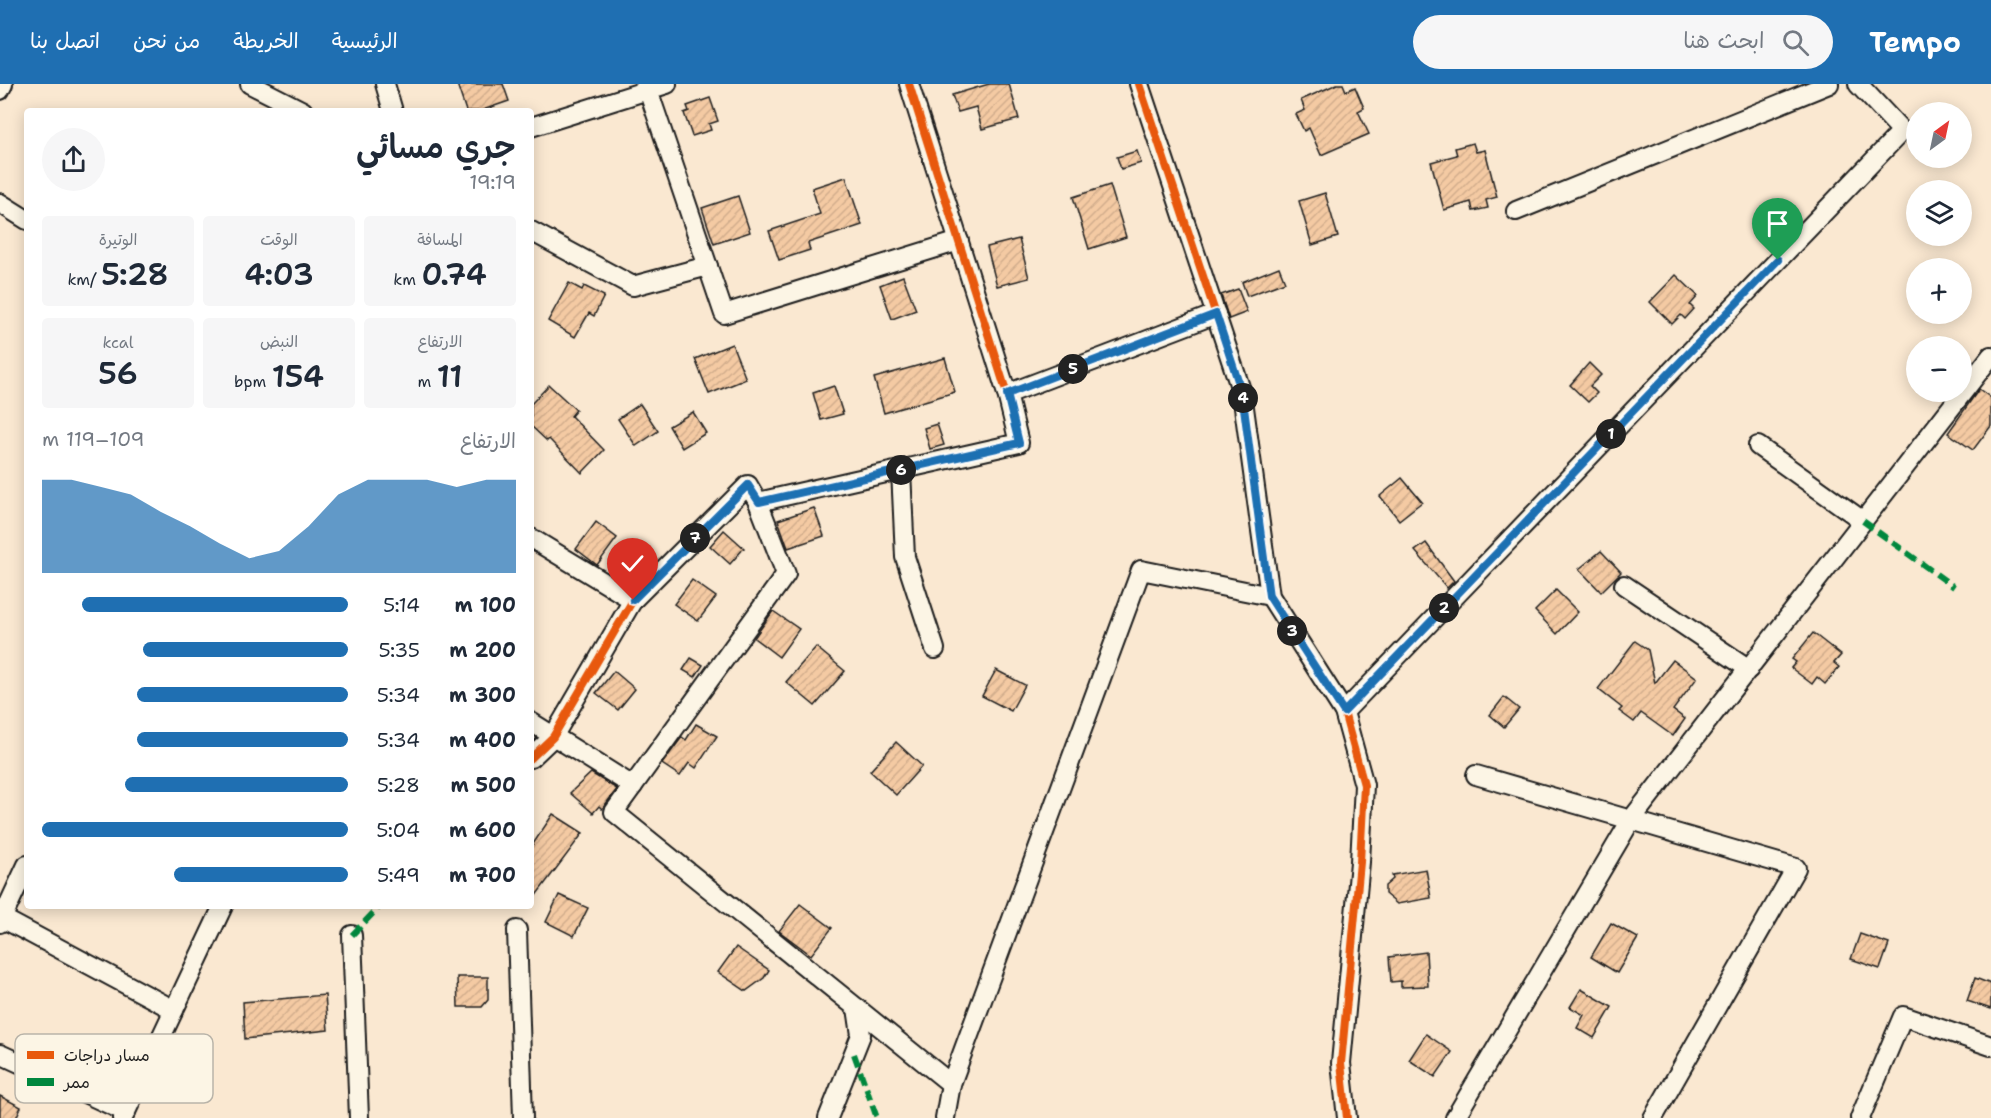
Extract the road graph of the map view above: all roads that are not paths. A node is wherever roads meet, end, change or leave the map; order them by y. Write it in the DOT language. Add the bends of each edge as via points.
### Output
graph roads {
  1 [pos="3,84"];
  2 [pos="250,84"];
  3 [pos="385,84"];
  4 [pos="667,84"];
  5 [pos="909,84"];
  6 [pos="1139,84"];
  7 [pos="1829,84"];
  8 [pos="1858,84"];
  9 [pos="647,87"];
  10 [pos="0,90"];
  11 [pos="297,108"];
  12 [pos="392,108"];
  13 [pos="534,126"];
  14 [pos="0,203"];
  15 [pos="1516,211"];
  16 [pos="24,218"];
  17 [pos="534,233"];
  18 [pos="959,241"];
  19 [pos="708,266"];
  20 [pos="1216,314"];
  21 [pos="1991,356"];
  22 [pos="1007,394"];
  23 [pos="1758,446"];
  24 [pos="901,470"];
  25 [pos="759,502"];
  26 [pos="1863,521"];
  27 [pos="534,540"];
  28 [pos="1624,585"];
  29 [pos="1269,596"];
  30 [pos="633,600"];
  31 [pos="935,649"];
  32 [pos="1749,669"];
  33 [pos="1344,712"];
  34 [pos="534,724"];
  35 [pos="553,736"];
  36 [pos="534,755"];
  37 [pos="1476,775"];
  38 [pos="633,786"];
  39 [pos="1631,820"];
  40 [pos="24,871"];
  41 [pos="222,909"];
  42 [pos="1,921"];
  43 [pos="517,930"];
  44 [pos="352,935"];
  45 [pos="857,1008"];
  46 [pos="174,1010"];
  47 [pos="163,1034"];
  48 [pos="1991,1046"];
  49 [pos="0,1053"];
  50 [pos="15,1060"];
  51 [pos="951,1084"];
  52 [pos="100,1103"];
  53 [pos="124,1115"];
  54 [pos="359,1118"];
  55 [pos="523,1118"];
  56 [pos="828,1118"];
  57 [pos="945,1118"];
  58 [pos="1347,1118"];
  59 [pos="1455,1118"];
  60 [pos="1653,1118"];
  61 [pos="1860,1118"];
  1 -- 10 [label="street"];
  2 -- 11 [label="street"];
  3 -- 12 [label="street"];
  4 -- 9 [label="street"];
  5 -- 18 [label="street"];
  6 -- 20 [label="street"];
  7 -- 15 [label="street"];
  8 -- 33 [label="street" via="1902,131"];
  9 -- 13 [label="street"];
  9 -- 19 [label="street"];
  14 -- 16 [label="street"];
  17 -- 19 [label="street" via="633,286"];
  18 -- 19 [label="street" via="724,314"];
  18 -- 22 [label="street"];
  20 -- 22 [label="street"];
  20 -- 29 [label="street" via="1242,393"];
  21 -- 26 [label="street"];
  22 -- 24 [label="street" via="1019,443"];
  23 -- 26 [label="street"];
  24 -- 25 [label="street"];
  24 -- 31 [label="street" via="905,557"];
  25 -- 30 [label="street" via="748,485"];
  25 -- 38 [label="street" via="786,574"];
  26 -- 32 [label="street"];
  27 -- 30 [label="street"];
  28 -- 32 [label="street"];
  29 -- 33 [label="street"];
  29 -- 51 [label="street" via="1141,570"];
  30 -- 35 [label="street"];
  32 -- 39 [label="street"];
  33 -- 58 [label="street" via="1364,785 1341,1064"];
  34 -- 35 [label="street"];
  35 -- 36 [label="street"];
  35 -- 38 [label="street"];
  37 -- 39 [label="street"];
  38 -- 45 [label="street" via="614,812"];
  39 -- 59 [label="street"];
  39 -- 60 [label="street" via="1796,868"];
  40 -- 42 [label="street"];
  41 -- 46 [label="street"];
  42 -- 46 [label="street"];
  43 -- 55 [label="street"];
  44 -- 54 [label="street"];
  45 -- 51 [label="street"];
  45 -- 56 [label="street" via="861,1035"];
  46 -- 47 [label="street"];
  48 -- 61 [label="street" via="1903,1016"];
  49 -- 50 [label="street"];
  51 -- 57 [label="street"];
  52 -- 53 [label="street"];
}
